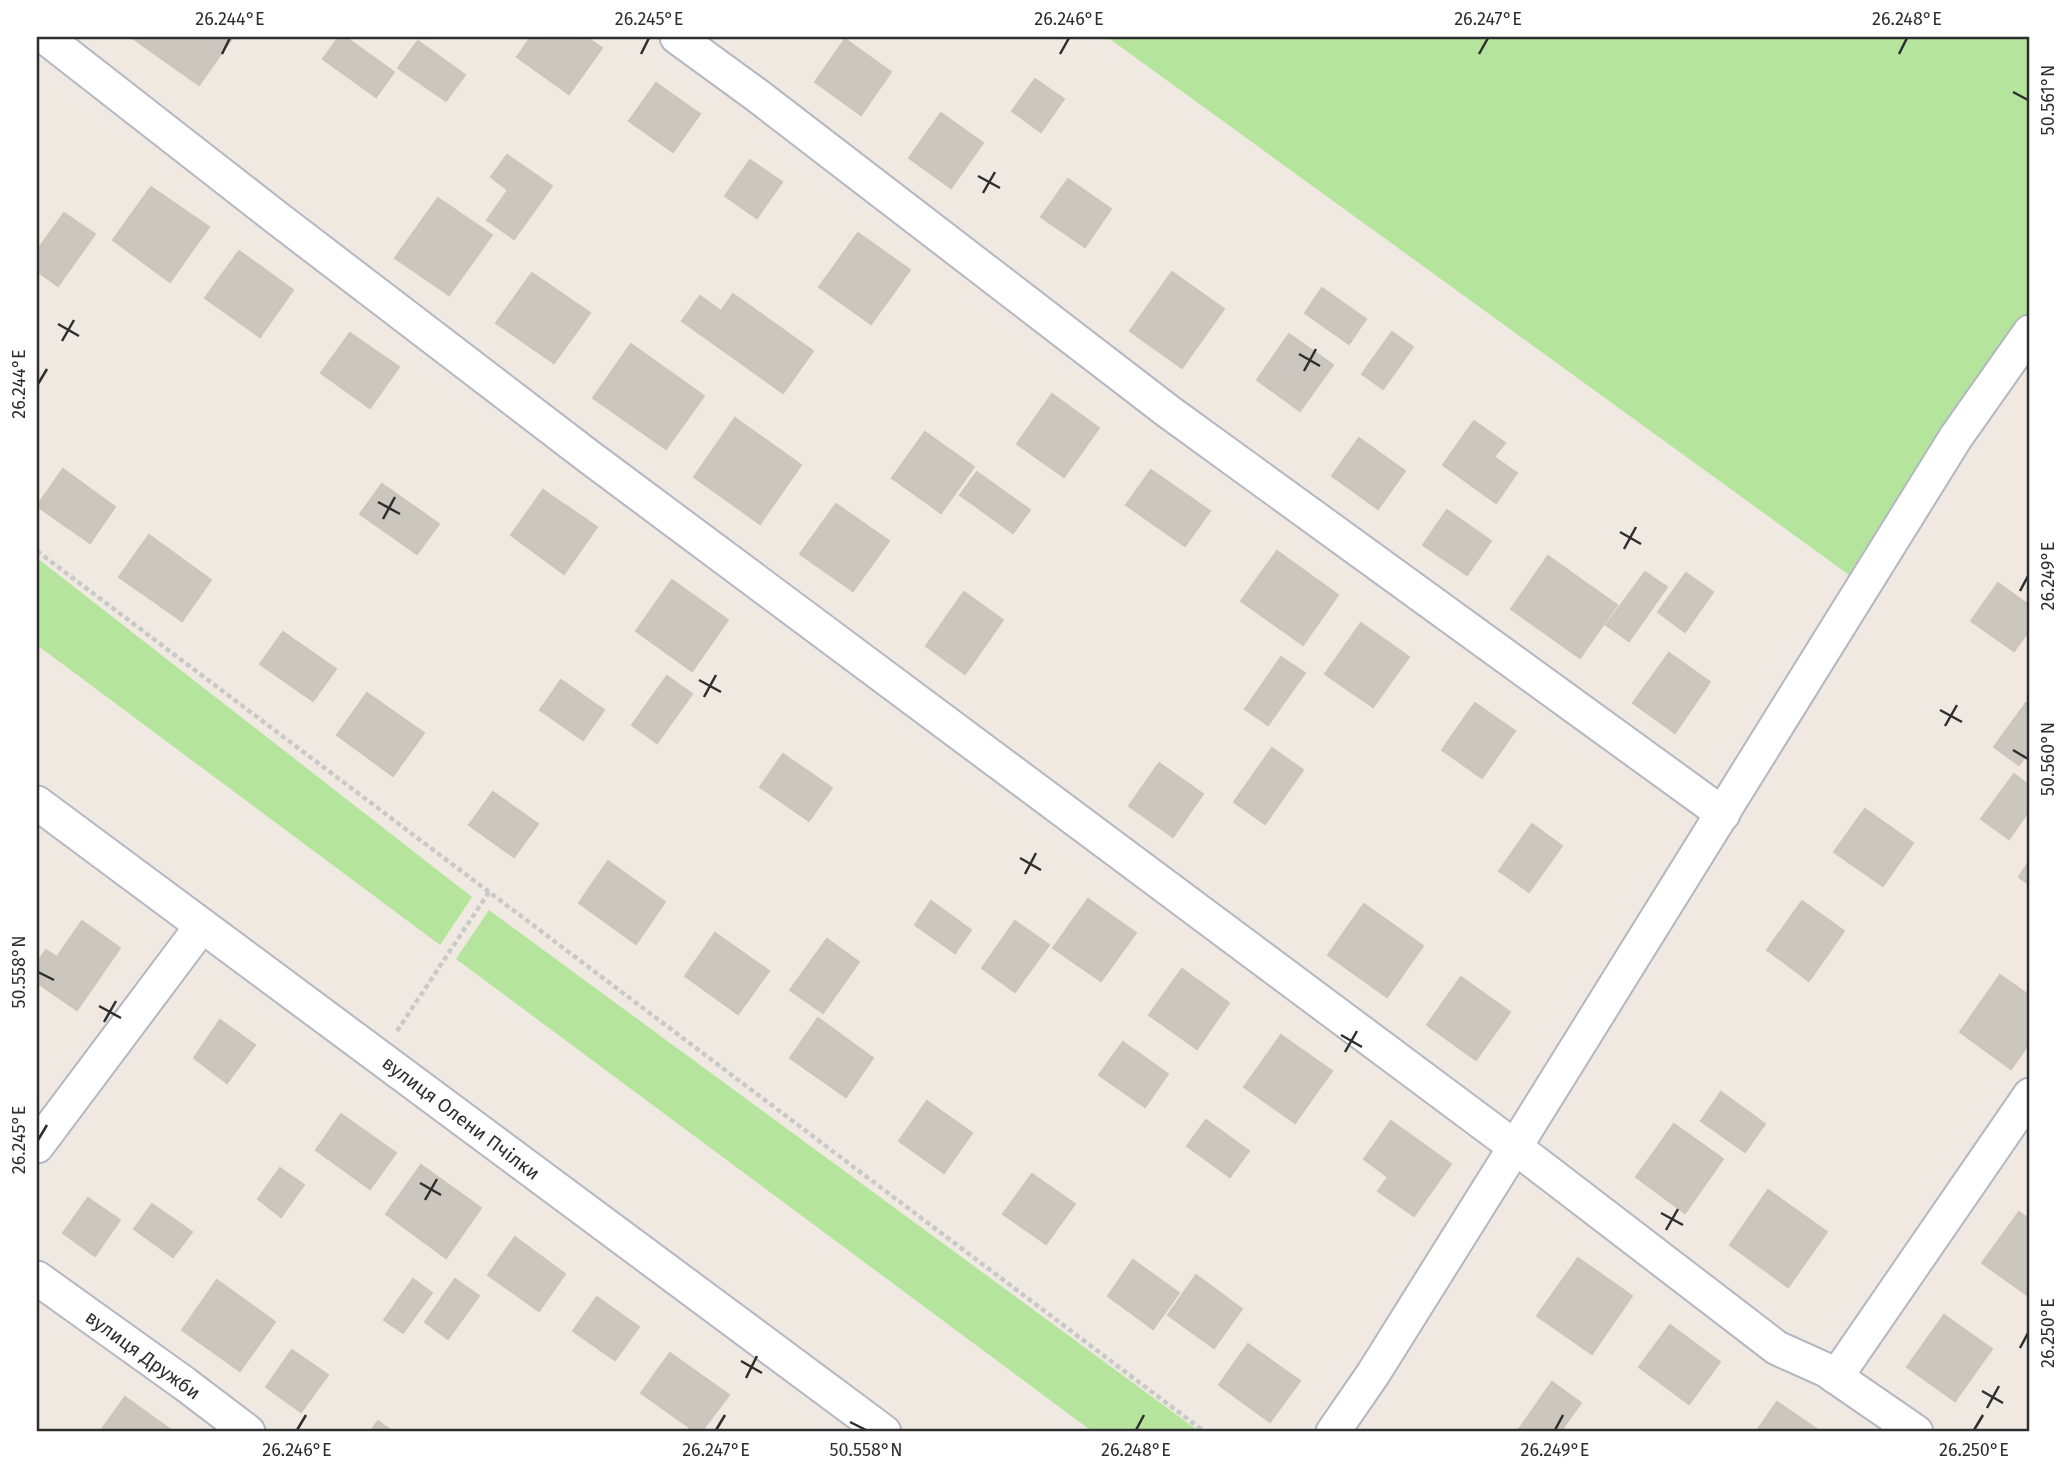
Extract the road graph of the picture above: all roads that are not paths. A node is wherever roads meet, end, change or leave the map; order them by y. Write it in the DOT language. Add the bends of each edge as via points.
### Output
graph roads {
  1 [pos="46,37"];
  2 [pos="677,37"];
  3 [pos="2030,332"];
  4 [pos="37,803"];
  5 [pos="1723,814"];
  6 [pos="201,927"];
  7 [pos="2030,1095"];
  8 [pos="37,1146"];
  9 [pos="1516,1147"];
  10 [pos="37,1278"];
  11 [pos="1836,1377"];
  12 [pos="248,1432"];
  13 [pos="884,1432"];
  14 [pos="1333,1432"];
  15 [pos="1916,1432"];
  1 -- 9 [label="street" via="588,456"];
  2 -- 5 [label="street" via="1169,412"];
  3 -- 5 [label="street" via="1956,437"];
  4 -- 6 [label="street, вулиця Олени Пчілки"];
  5 -- 9 [label="street"];
  6 -- 8 [label="street"];
  6 -- 13 [label="street, вулиця Олени Пчілки"];
  7 -- 11 [label="street"];
  9 -- 11 [label="street" via="1777,1348"];
  9 -- 14 [label="street"];
  10 -- 12 [label="street, вулиця Дружби"];
  11 -- 15 [label="street"];
}
